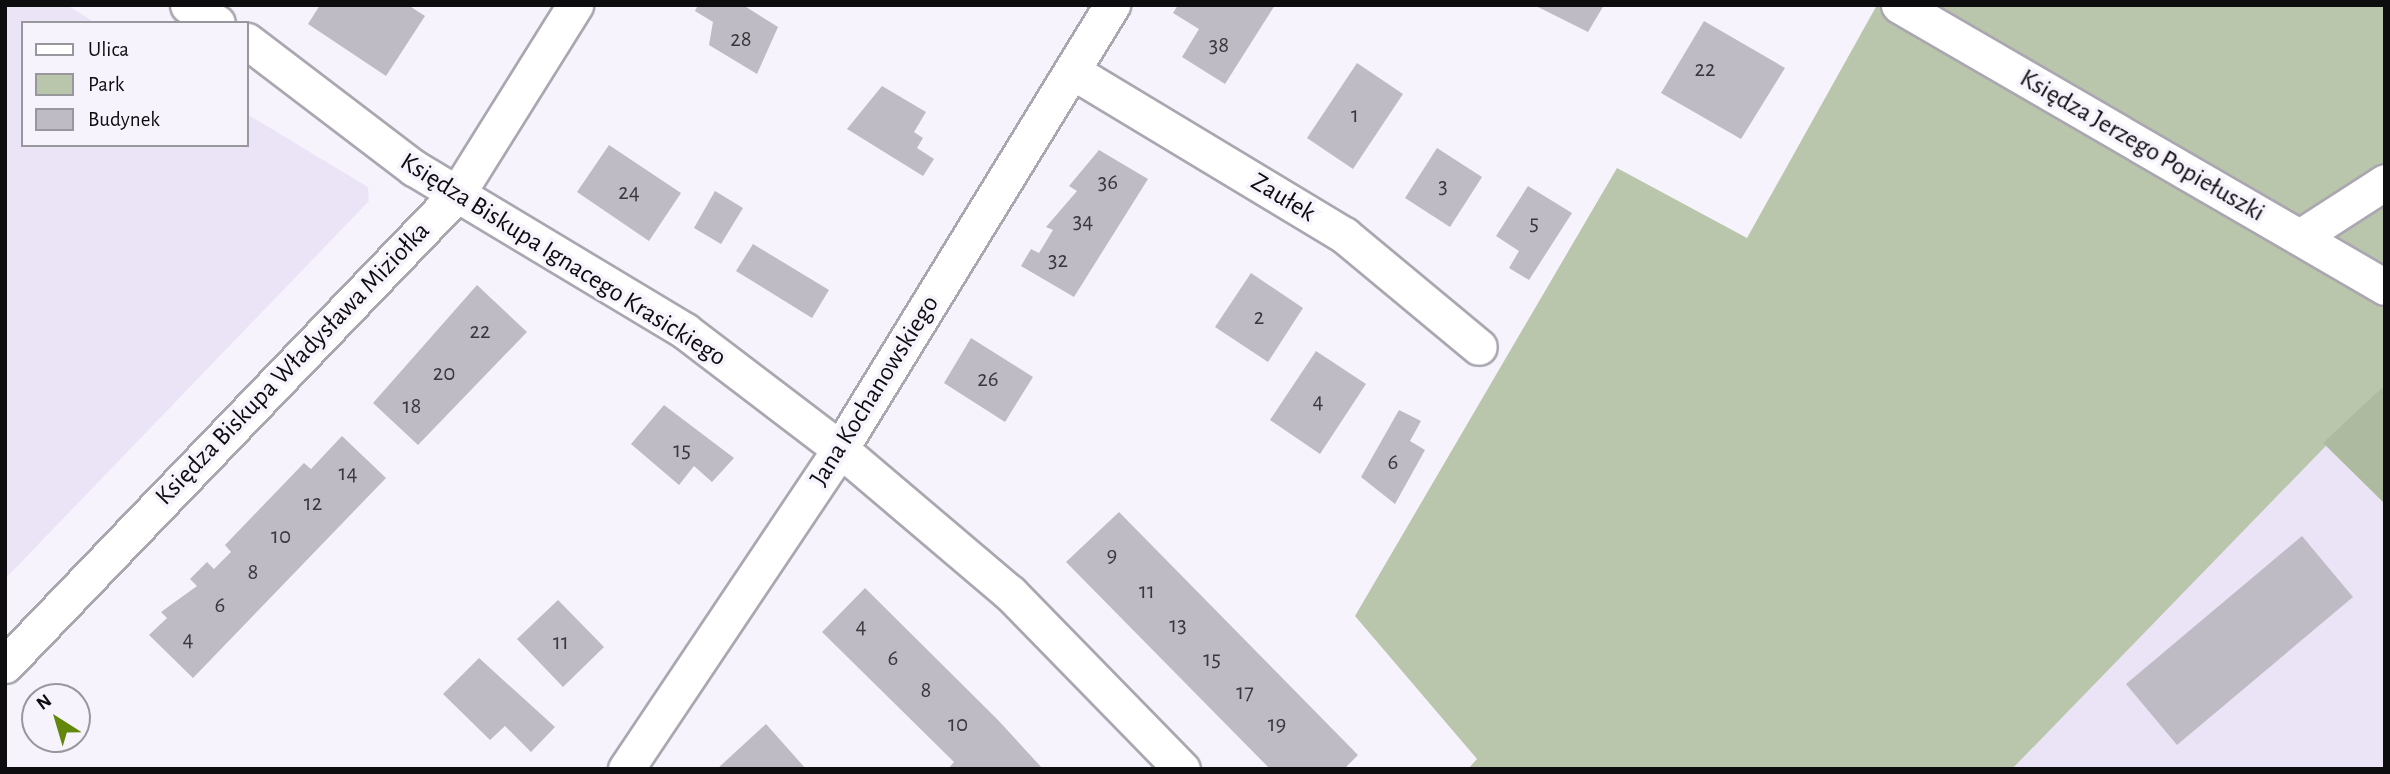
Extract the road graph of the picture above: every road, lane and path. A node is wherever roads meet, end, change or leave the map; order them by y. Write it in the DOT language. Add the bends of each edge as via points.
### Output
graph roads {
  1 [pos="188,5"];
  2 [pos="575,5"];
  3 [pos="1112,5"];
  4 [pos="1899,5"];
  5 [pos="214,21"];
  6 [pos="248,42"];
  7 [pos="1072,71"];
  8 [pos="2385,182"];
  9 [pos="457,194"];
  10 [pos="2300,237"];
  11 [pos="2385,287"];
  12 [pos="1479,347"];
  13 [pos="841,449"];
  14 [pos="5,666"];
  15 [pos="626,769"];
  16 [pos="1182,769"];
  1 -- 5 [label="street"];
  2 -- 9 [label="street, Księdza Biskupa Władysława Miziołka"];
  3 -- 7 [label="street, Jana Kochanowskiego"];
  4 -- 10 [label="street, Księdza Jerzego Popiełuszki"];
  6 -- 9 [label="street, Księdza Biskupa Ignacego Krasickiego"];
  7 -- 12 [label="street, Zaułek" via="1344,235"];
  7 -- 13 [label="street, Jana Kochanowskiego"];
  8 -- 10 [label="street"];
  9 -- 13 [label="street, Księdza Biskupa Ignacego Krasickiego" via="685,331"];
  9 -- 14 [label="street, Księdza Biskupa Władysława Miziołka"];
  10 -- 11 [label="street, Księdza Jerzego Popiełuszki"];
  13 -- 15 [label="street, Jana Kochanowskiego"];
  13 -- 16 [label="street, Księdza Biskupa Ignacego Krasickiego" via="1010,593"];
}
